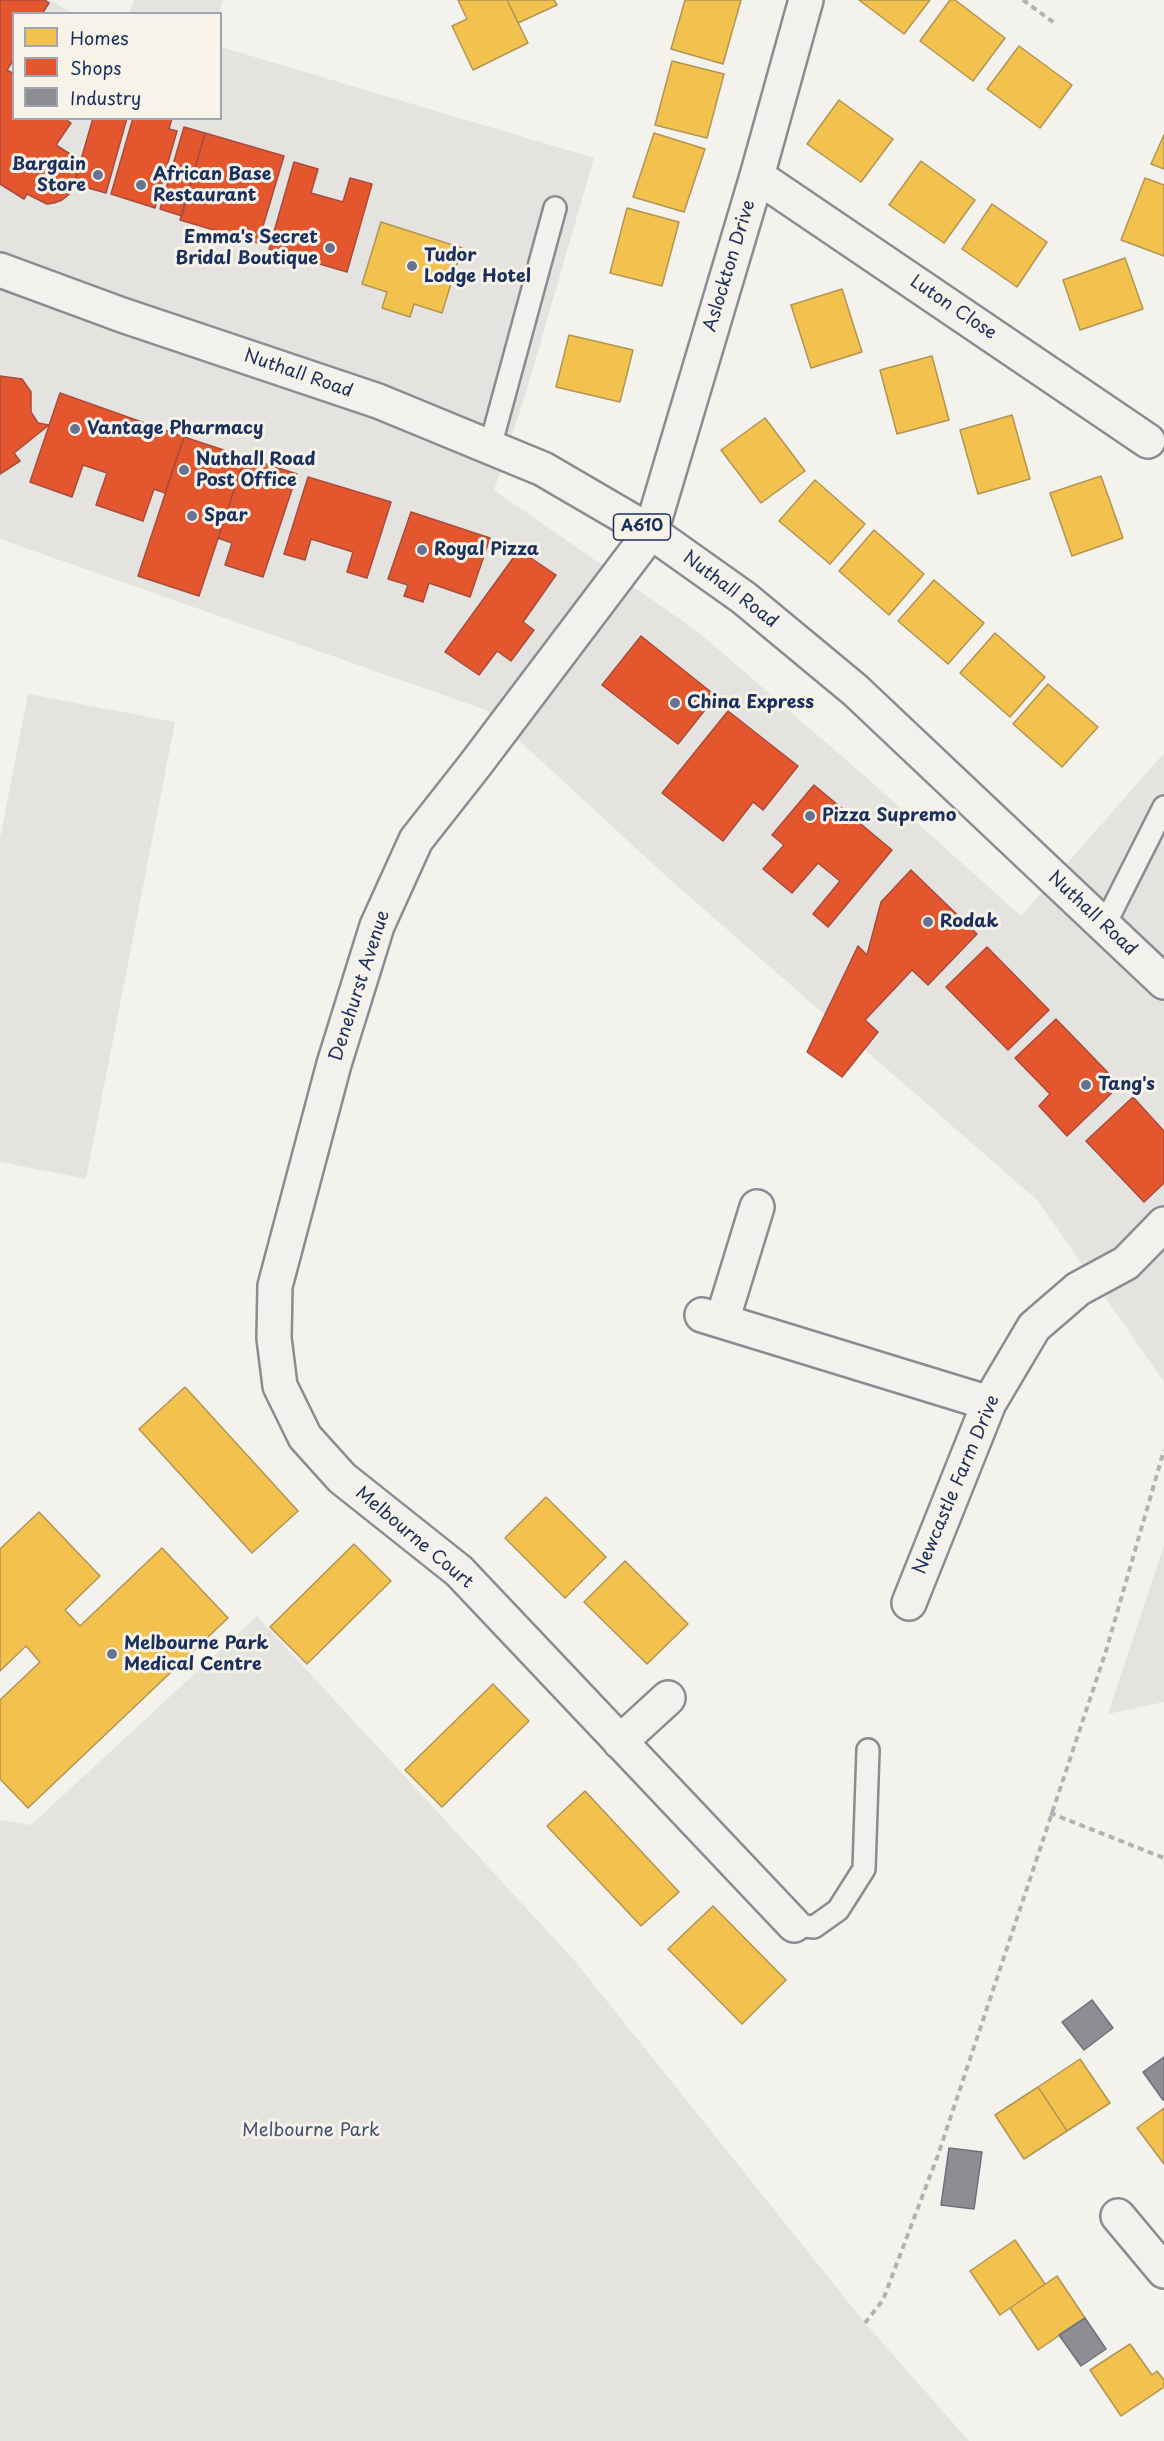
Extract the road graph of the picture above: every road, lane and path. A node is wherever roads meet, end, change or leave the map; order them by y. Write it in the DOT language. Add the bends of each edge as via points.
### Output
graph roads {
  1 [pos="806,0"];
  2 [pos="1023,0"];
  3 [pos="1057,25"];
  4 [pos="758,176"];
  5 [pos="555,208"];
  6 [pos="0,270"];
  7 [pos="1148,441"];
  8 [pos="490,447"];
  9 [pos="651,531"];
  10 [pos="1164,807"];
  11 [pos="1104,926"];
  12 [pos="1164,982"];
  13 [pos="757,1207"];
  14 [pos="1164,1224"];
  15 [pos="274,1338"];
  16 [pos="989,1403"];
  17 [pos="1164,1450"];
  18 [pos="909,1603"];
  19 [pos="668,1698"];
  20 [pos="620,1742"];
  21 [pos="868,1750"];
  22 [pos="1050,1813"];
  23 [pos="1164,1858"];
  24 [pos="794,1925"];
  25 [pos="1118,2216"];
  26 [pos="1164,2271"];
  27 [pos="865,2323"];
  1 -- 4 [label="main road, Aslockton Drive"];
  2 -- 3 [label="path"];
  4 -- 7 [label="main road, Luton Close"];
  4 -- 9 [label="main road, Aslockton Drive"];
  5 -- 8 [label="lane"];
  6 -- 8 [label="main road, Nuthall Road / A610" via="378,401"];
  8 -- 9 [label="main road, Nuthall Road / A610" via="543,469"];
  9 -- 11 [label="main road, Nuthall Road / A610" via="744,598 855,690"];
  9 -- 15 [label="main road, Denehurst Avenue" via="416,840 376,926 334,1064 274,1286"];
  10 -- 11 [label="lane"];
  11 -- 12 [label="main road, Nuthall Road / A610"];
  13 -- 16 [label="main road" via="712,1318"];
  14 -- 16 [label="main road, Newcastle Farm Drive" via="1126,1263 1078,1289 1034,1327"];
  15 -- 20 [label="main road, Melbourne Court" via="280,1386 305,1437 342,1478 459,1571"];
  16 -- 18 [label="main road, Newcastle Farm Drive"];
  17 -- 22 [label="path" via="1106,1651"];
  19 -- 20 [label="main road"];
  20 -- 24 [label="main road, Melbourne Court"];
  21 -- 24 [label="lane" via="864,1869 838,1910 814,1927"];
  22 -- 23 [label="path"];
  22 -- 27 [label="path" via="938,2155 883,2300"];
  25 -- 26 [label="main road"];
}
